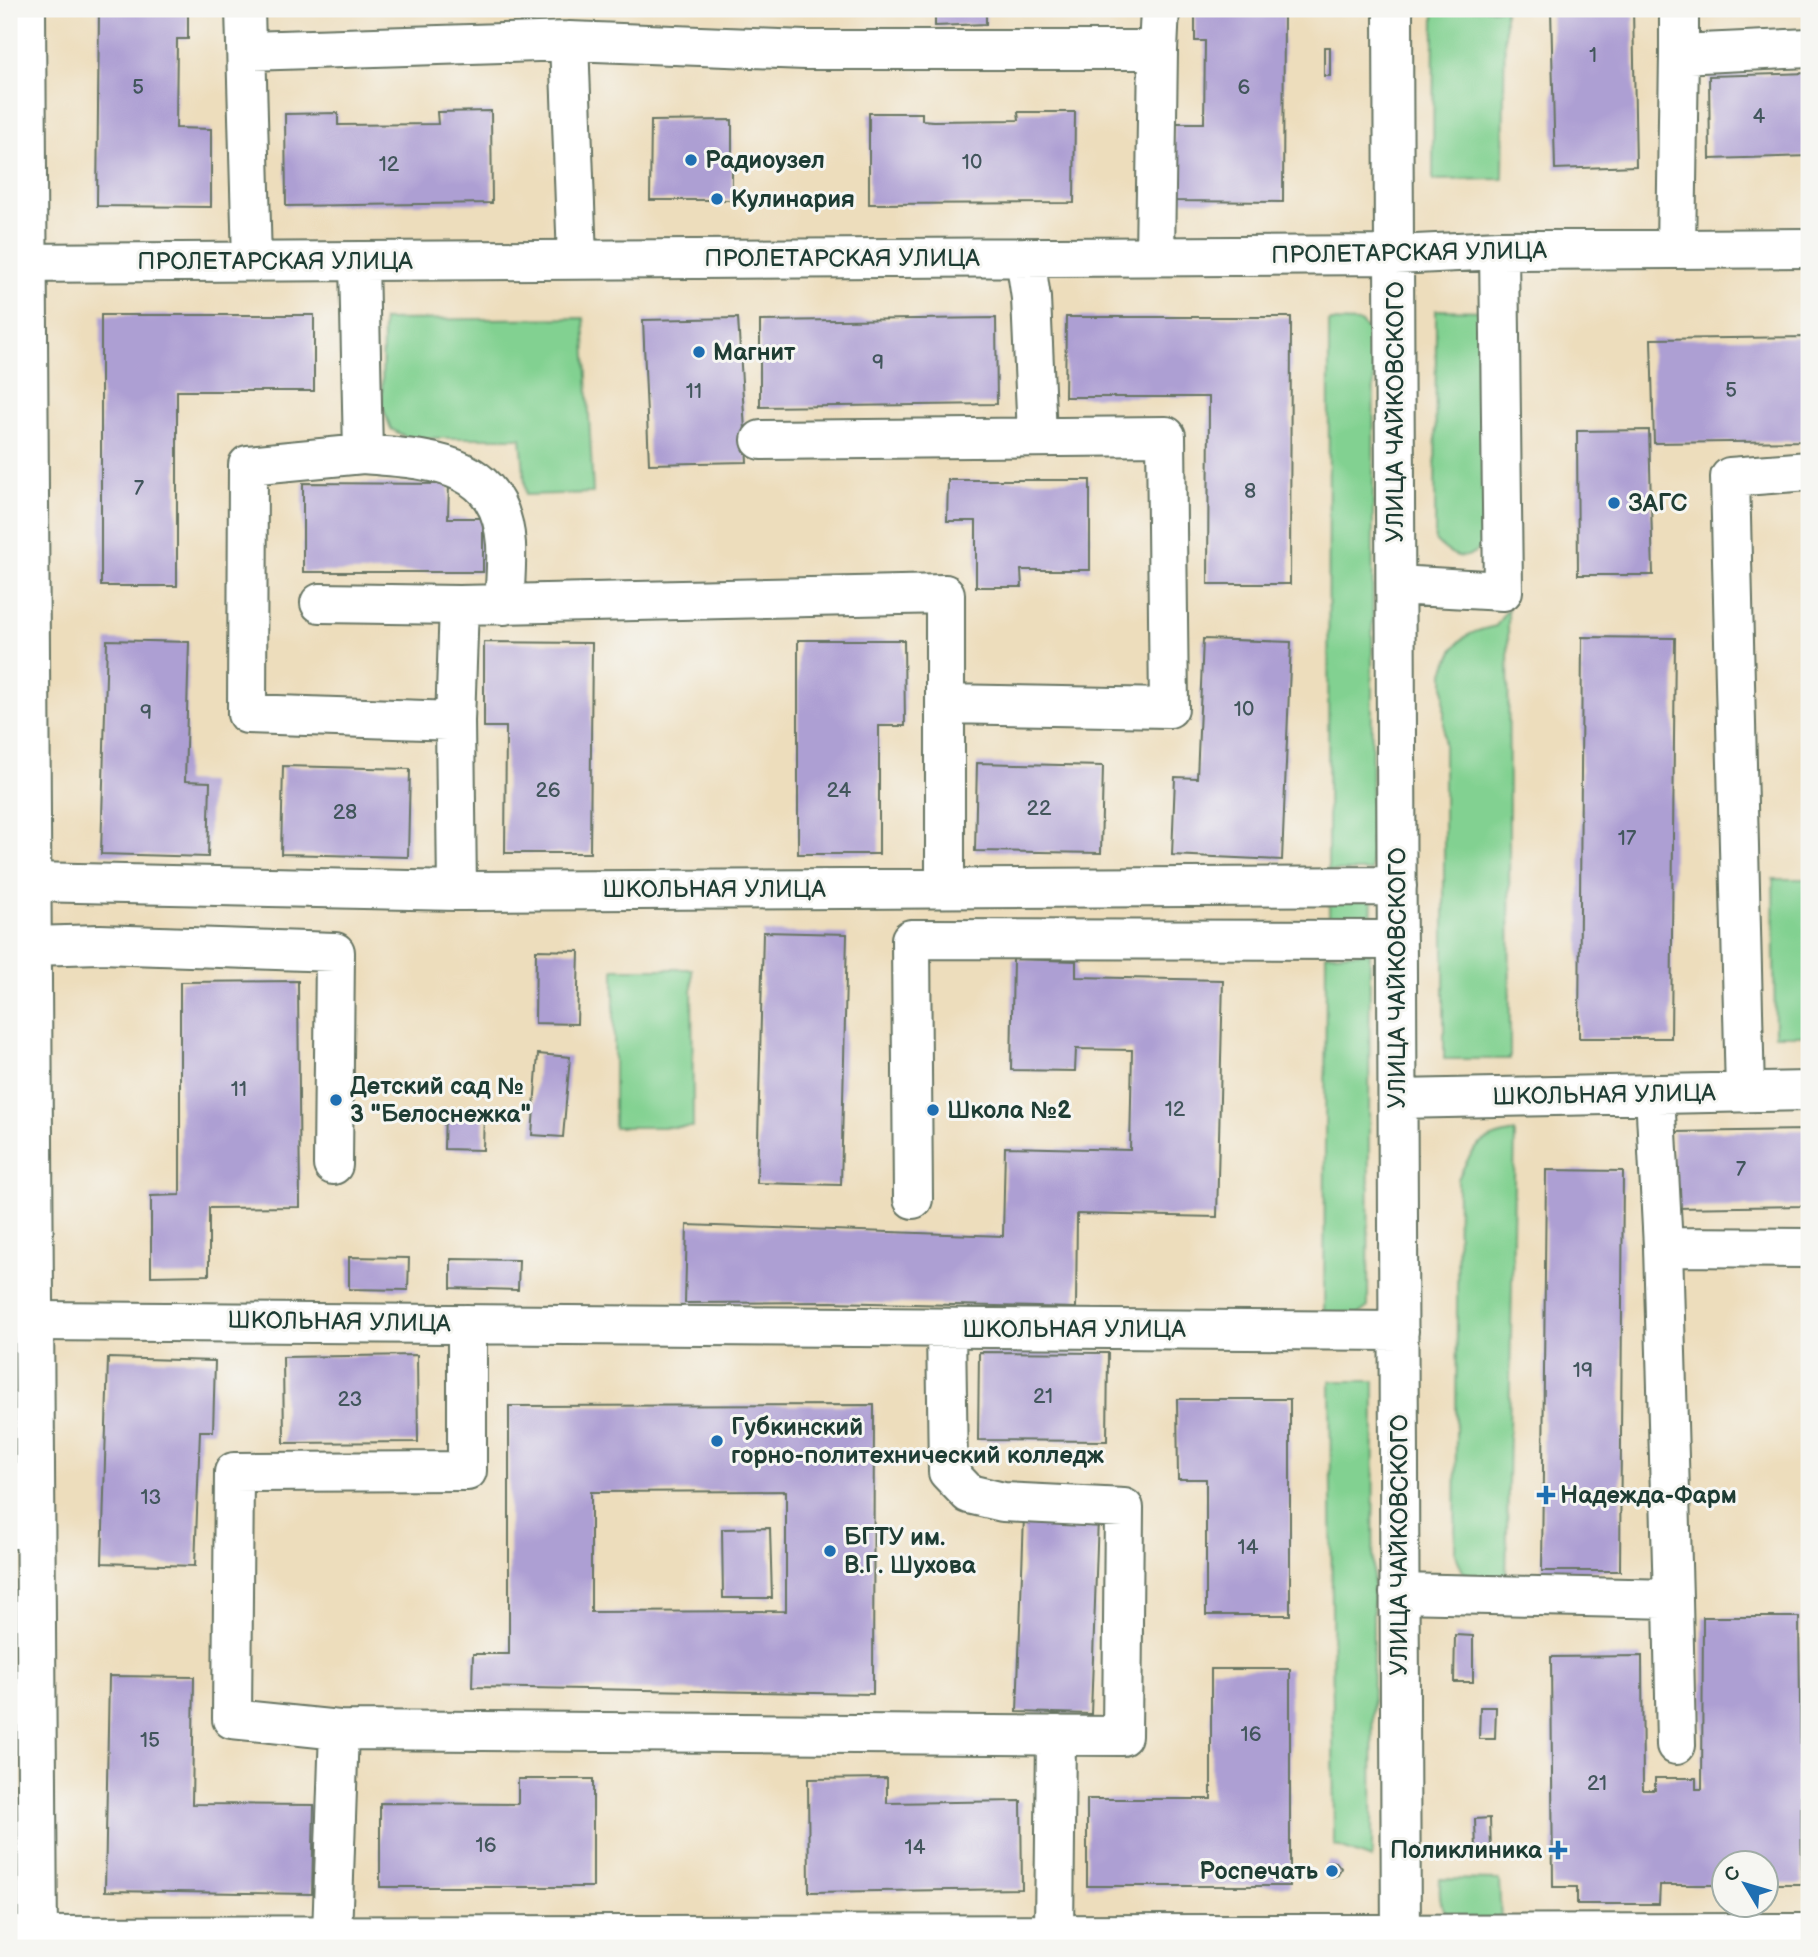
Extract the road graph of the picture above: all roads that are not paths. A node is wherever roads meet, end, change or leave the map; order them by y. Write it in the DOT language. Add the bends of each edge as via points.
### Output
graph roads {
  1 [pos="26,9"];
  2 [pos="245,9"];
  3 [pos="1160,9"];
  4 [pos="1393,9"];
  5 [pos="1679,9"];
  6 [pos="569,41"];
  7 [pos="1809,48"];
  8 [pos="1158,50"];
  9 [pos="248,51"];
  10 [pos="1679,54"];
  11 [pos="1809,248"];
  12 [pos="1676,249"];
  13 [pos="1499,250"];
  14 [pos="1395,255"];
  15 [pos="1155,256"];
  16 [pos="1025,257"];
  17 [pos="578,259"];
  18 [pos="252,261"];
  19 [pos="359,261"];
  20 [pos="18,263"];
  21 [pos="1037,436"];
  22 [pos="761,440"];
  23 [pos="363,454"];
  24 [pos="1809,471"];
  25 [pos="1396,585"];
  26 [pos="320,603"];
  27 [pos="504,605"];
  28 [pos="459,606"];
  29 [pos="19,679"];
  30 [pos="945,704"];
  31 [pos="455,721"];
  32 [pos="32,882"];
  33 [pos="1397,886"];
  34 [pos="945,888"];
  35 [pos="457,891"];
  36 [pos="1397,940"];
  37 [pos="32,946"];
  38 [pos="1809,1091"];
  39 [pos="1745,1093"];
  40 [pos="1655,1094"];
  41 [pos="1398,1099"];
  42 [pos="334,1165"];
  43 [pos="913,1199"];
  44 [pos="1663,1247"];
  45 [pos="1809,1248"];
  46 [pos="34,1321"];
  47 [pos="467,1324"];
  48 [pos="946,1328"];
  49 [pos="1399,1331"];
  50 [pos="22,1529"];
  51 [pos="1399,1593"];
  52 [pos="1673,1599"];
  53 [pos="339,1730"];
  54 [pos="1056,1735"];
  55 [pos="1676,1745"];
  56 [pos="1809,1933"];
  57 [pos="1054,1934"];
  58 [pos="332,1935"];
  59 [pos="28,1940"];
  60 [pos="1401,1941"];
  1 -- 20 [label="street"];
  2 -- 9 [label="street"];
  3 -- 8 [label="street"];
  4 -- 14 [label="street, УЛИЦА ЧАЙКОВСКОГО"];
  5 -- 10 [label="street"];
  6 -- 8 [label="street" via="805,50"];
  6 -- 9 [label="street"];
  6 -- 17 [label="street"];
  7 -- 10 [label="street"];
  8 -- 15 [label="street"];
  9 -- 18 [label="street"];
  10 -- 12 [label="street"];
  11 -- 12 [label="street, ПРОЛЕТАРСКАЯ УЛИЦА"];
  12 -- 13 [label="street, ПРОЛЕТАРСКАЯ УЛИЦА"];
  13 -- 14 [label="street, ПРОЛЕТАРСКАЯ УЛИЦА"];
  13 -- 25 [label="street" via="1503,591"];
  14 -- 15 [label="street, ПРОЛЕТАРСКАЯ УЛИЦА"];
  14 -- 25 [label="street, УЛИЦА ЧАЙКОВСКОГО"];
  15 -- 16 [label="street, ПРОЛЕТАРСКАЯ УЛИЦА"];
  16 -- 17 [label="street, ПРОЛЕТАРСКАЯ УЛИЦА"];
  16 -- 21 [label="street"];
  17 -- 19 [label="street, ПРОЛЕТАРСКАЯ УЛИЦА"];
  18 -- 19 [label="street, ПРОЛЕТАРСКАЯ УЛИЦА"];
  18 -- 20 [label="street, ПРОЛЕТАРСКАЯ УЛИЦА"];
  19 -- 23 [label="street"];
  20 -- 29 [label="street"];
  21 -- 22 [label="street"];
  21 -- 30 [label="street" via="1166,436 1169,708"];
  23 -- 27 [label="street" via="431,460 481,482 503,519"];
  23 -- 31 [label="street" via="248,465 247,714"];
  24 -- 39 [label="street" via="1730,477"];
  25 -- 33 [label="street, УЛИЦА ЧАЙКОВСКОГО"];
  26 -- 28 [label="street"];
  27 -- 28 [label="street"];
  27 -- 30 [label="street" via="945,594"];
  28 -- 31 [label="street"];
  29 -- 32 [label="street"];
  30 -- 34 [label="street"];
  31 -- 35 [label="street"];
  32 -- 35 [label="street, ШКОЛЬНАЯ УЛИЦА"];
  32 -- 37 [label="street"];
  33 -- 34 [label="street, ШКОЛЬНАЯ УЛИЦА"];
  33 -- 36 [label="street, УЛИЦА ЧАЙКОВСКОГО"];
  34 -- 35 [label="street, ШКОЛЬНАЯ УЛИЦА"];
  36 -- 41 [label="street, УЛИЦА ЧАЙКОВСКОГО"];
  36 -- 43 [label="street" via="911,939"];
  37 -- 42 [label="street" via="335,952"];
  37 -- 46 [label="street"];
  38 -- 39 [label="street, ШКОЛЬНАЯ УЛИЦА"];
  39 -- 40 [label="street, ШКОЛЬНАЯ УЛИЦА"];
  40 -- 41 [label="street, ШКОЛЬНАЯ УЛИЦА"];
  40 -- 44 [label="street"];
  41 -- 49 [label="street, УЛИЦА ЧАЙКОВСКОГО"];
  44 -- 45 [label="street"];
  44 -- 52 [label="street"];
  46 -- 47 [label="street, ШКОЛЬНАЯ УЛИЦА"];
  46 -- 50 [label="street"];
  47 -- 48 [label="street, ШКОЛЬНАЯ УЛИЦА"];
  47 -- 53 [label="street" via="467,1471 233,1472 232,1719"];
  48 -- 49 [label="street, ШКОЛЬНАЯ УЛИЦА"];
  48 -- 54 [label="street" via="948,1472 969,1494 1003,1502 1124,1508 1122,1736"];
  49 -- 51 [label="street, УЛИЦА ЧАЙКОВСКОГО"];
  50 -- 59 [label="street"];
  51 -- 52 [label="street"];
  51 -- 60 [label="street, УЛИЦА ЧАЙКОВСКОГО"];
  52 -- 55 [label="street"];
  53 -- 54 [label="street"];
  53 -- 58 [label="street"];
  54 -- 57 [label="street"];
  56 -- 60 [label="street"];
  57 -- 58 [label="street"];
  57 -- 60 [label="street"];
  58 -- 59 [label="street"];
}
